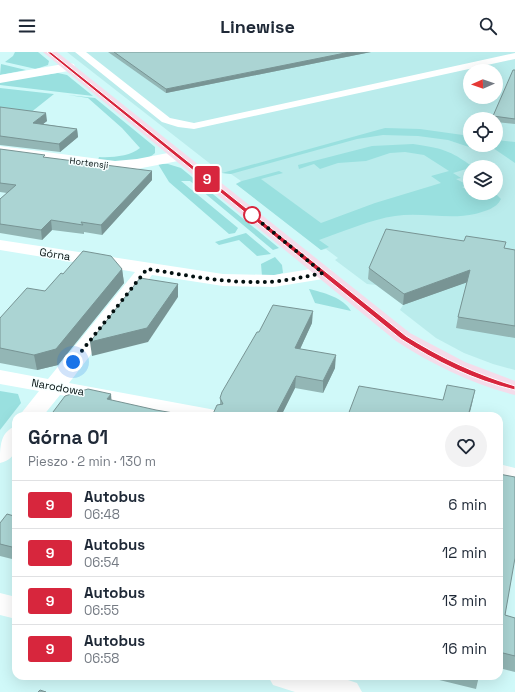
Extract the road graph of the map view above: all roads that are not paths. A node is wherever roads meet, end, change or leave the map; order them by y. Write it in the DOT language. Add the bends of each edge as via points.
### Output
graph roads {
  1 [pos="49,52"];
  2 [pos="80,52"];
  3 [pos="515,56"];
  4 [pos="68,67"];
  5 [pos="0,79"];
  6 [pos="0,151"];
  7 [pos="178,156"];
  8 [pos="0,245"];
  9 [pos="147,269"];
  10 [pos="323,273"];
  11 [pos="0,377"];
  12 [pos="54,386"];
  13 [pos="515,388"];
  14 [pos="34,412"];
  15 [pos="189,412"];
  16 [pos="12,439"];
  17 [pos="0,455"];
  18 [pos="503,473"];
  19 [pos="515,476"];
  20 [pos="0,604"];
  21 [pos="12,607"];
  22 [pos="300,680"];
  23 [pos="346,692"];
  1 -- 4 [label="street"];
  2 -- 3 [label="lane" via="166,120 194,126"];
  4 -- 5 [label="street"];
  4 -- 7 [label="street"];
  6 -- 7 [label="street, Hortensji" via="115,166"];
  7 -- 10 [label="street"];
  8 -- 9 [label="street, Górna"];
  9 -- 10 [label="street, Górna" via="253,282"];
  9 -- 12 [label="street"];
  10 -- 13 [label="street" via="403,337 433,356 458,369"];
  11 -- 12 [label="street, Narodowa"];
  12 -- 14 [label="street"];
  12 -- 15 [label="street, Narodowa"];
  16 -- 17 [label="street"];
  18 -- 19 [label="street"];
  20 -- 21 [label="street"];
  22 -- 23 [label="street"];
}
